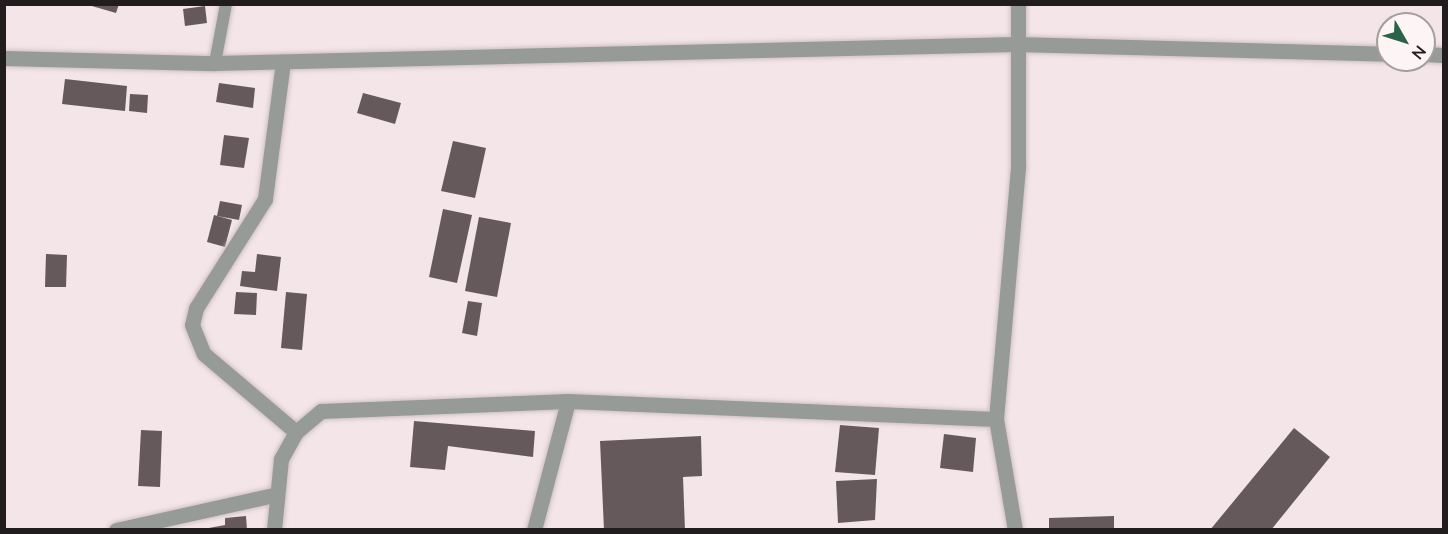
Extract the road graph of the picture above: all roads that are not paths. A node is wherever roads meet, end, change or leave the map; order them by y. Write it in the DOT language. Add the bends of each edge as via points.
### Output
graph roads {
  1 [pos="226,4"];
  2 [pos="1018,4"];
  3 [pos="1016,44"];
  4 [pos="1376,54"];
  5 [pos="4,58"];
  6 [pos="283,62"];
  7 [pos="214,63"];
  8 [pos="568,401"];
  9 [pos="996,419"];
  10 [pos="296,432"];
  11 [pos="274,495"];
  12 [pos="116,530"];
  13 [pos="274,530"];
  14 [pos="534,530"];
  15 [pos="1015,530"];
  1 -- 7 [label="lane"];
  2 -- 3 [label="street"];
  3 -- 4 [label="street"];
  3 -- 6 [label="street"];
  3 -- 9 [label="street" via="1018,165"];
  5 -- 7 [label="street"];
  6 -- 7 [label="street"];
  6 -- 10 [label="street" via="265,199 196,308 192,325 204,354"];
  8 -- 9 [label="street"];
  8 -- 10 [label="street" via="321,411"];
  8 -- 14 [label="street"];
  9 -- 15 [label="street"];
  10 -- 11 [label="street" via="281,459"];
  11 -- 12 [label="street"];
  11 -- 13 [label="street"];
}
